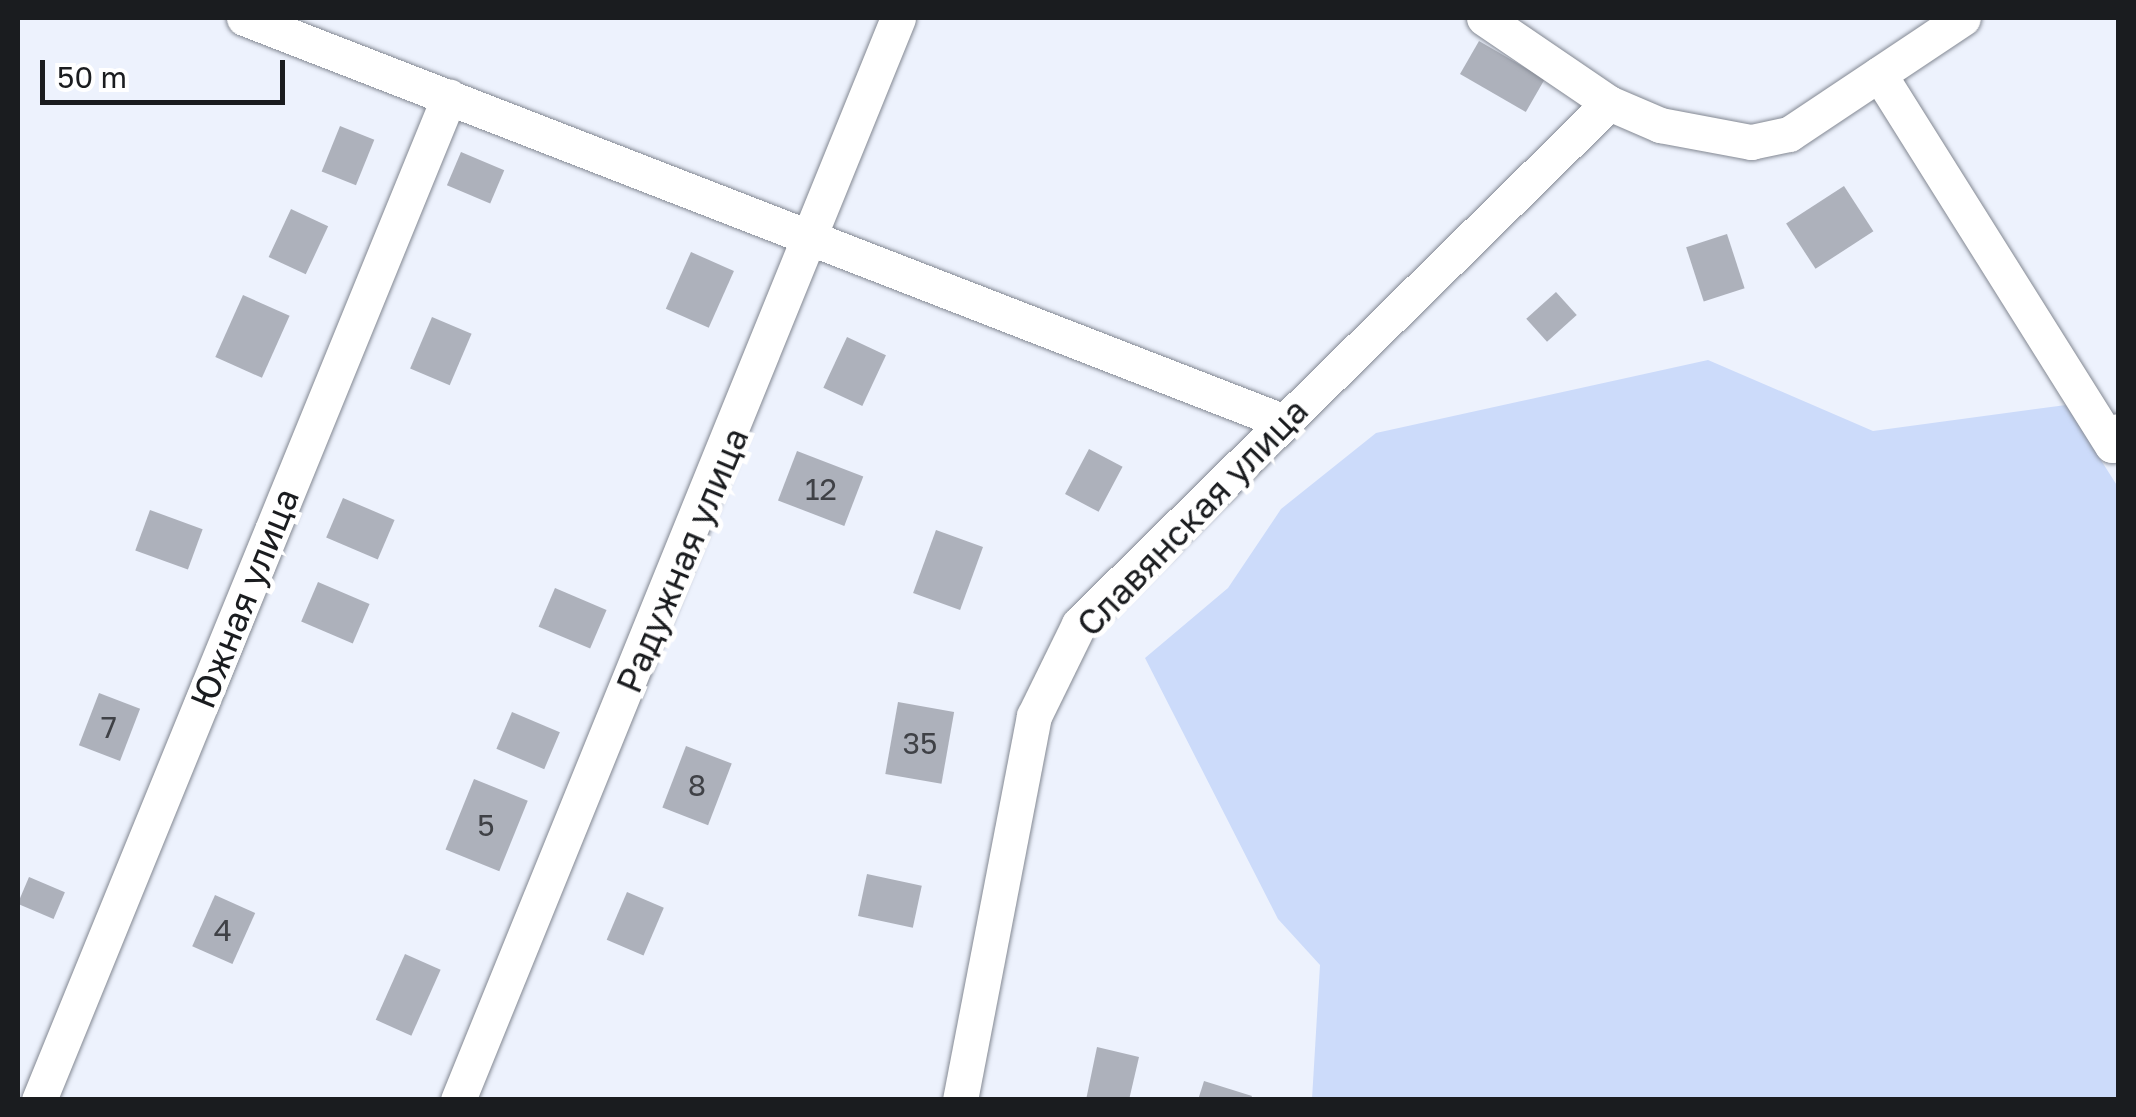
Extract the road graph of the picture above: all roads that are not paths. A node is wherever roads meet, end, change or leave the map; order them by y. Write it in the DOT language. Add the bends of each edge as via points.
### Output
graph roads {
  1 [pos="244,18"];
  2 [pos="898,18"];
  3 [pos="1484,18"];
  4 [pos="1963,18"];
  5 [pos="1880,74"];
  6 [pos="449,97"];
  7 [pos="1609,103"];
  8 [pos="814,242"];
  9 [pos="1282,421"];
  10 [pos="2118,431"];
  11 [pos="39,1100"];
  12 [pos="458,1100"];
  13 [pos="960,1100"];
  1 -- 6 [label="street"];
  2 -- 8 [label="street, Радужная улица"];
  3 -- 7 [label="street"];
  4 -- 5 [label="street"];
  5 -- 7 [label="street" via="1789,134 1752,142 1678,130"];
  5 -- 10 [label="street" via="2112,445"];
  6 -- 8 [label="street"];
  6 -- 11 [label="street, Южная улица"];
  7 -- 9 [label="street, Славянская улица"];
  8 -- 9 [label="street"];
  8 -- 12 [label="street, Радужная улица"];
  9 -- 13 [label="street, Славянская улица" via="1080,624 1034,716"];
}
